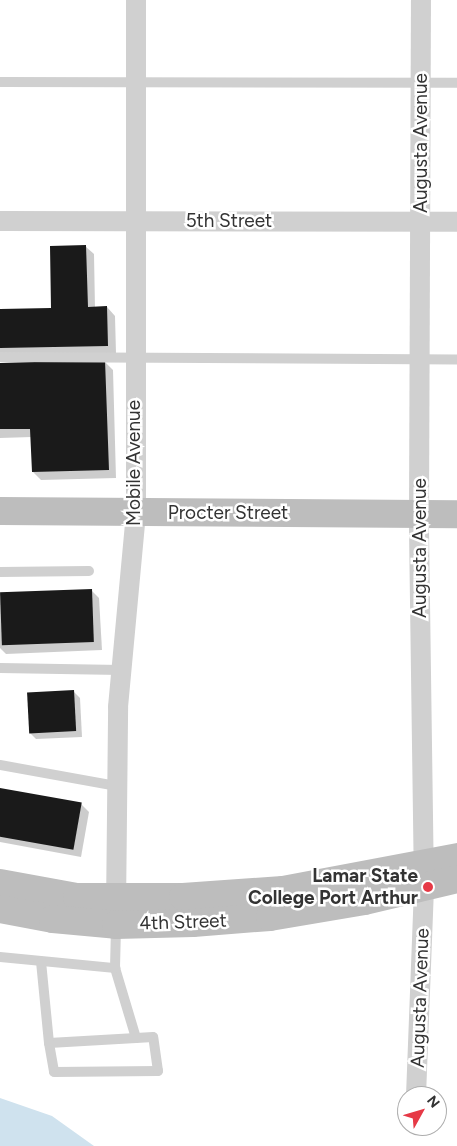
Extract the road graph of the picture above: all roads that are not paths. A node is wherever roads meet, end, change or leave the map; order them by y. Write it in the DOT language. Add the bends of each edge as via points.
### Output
graph roads {
  1 [pos="136,0"];
  2 [pos="421,0"];
  3 [pos="0,82"];
  4 [pos="135,83"];
  5 [pos="421,84"];
  6 [pos="457,84"];
  7 [pos="0,221"];
  8 [pos="135,221"];
  9 [pos="421,222"];
  10 [pos="457,222"];
  11 [pos="0,357"];
  12 [pos="134,358"];
  13 [pos="419,359"];
  14 [pos="457,359"];
  15 [pos="0,511"];
  16 [pos="136,513"];
  17 [pos="419,514"];
  18 [pos="457,514"];
  19 [pos="89,571"];
  20 [pos="0,572"];
  21 [pos="0,668"];
  22 [pos="121,670"];
  23 [pos="0,765"];
  24 [pos="117,786"];
  25 [pos="457,857"];
  26 [pos="423,861"];
  27 [pos="457,879"];
  28 [pos="0,883"];
  29 [pos="424,888"];
  30 [pos="116,897"];
  31 [pos="0,909"];
  32 [pos="116,924"];
  33 [pos="0,957"];
  34 [pos="41,961"];
  35 [pos="116,968"];
  36 [pos="136,1038"];
  37 [pos="50,1043"];
  38 [pos="416,1086"];
  1 -- 4 [label="street, Mobile Avenue"];
  2 -- 5 [label="street, Augusta Avenue"];
  3 -- 4 [label="lane"];
  4 -- 5 [label="lane"];
  4 -- 8 [label="street, Mobile Avenue"];
  5 -- 6 [label="lane"];
  5 -- 9 [label="street, Augusta Avenue"];
  7 -- 8 [label="street, 5th Street"];
  8 -- 9 [label="street, 5th Street"];
  8 -- 12 [label="street, Mobile Avenue"];
  9 -- 10 [label="street, 5th Street"];
  9 -- 13 [label="street, Augusta Avenue"];
  11 -- 12 [label="lane"];
  12 -- 13 [label="lane"];
  12 -- 16 [label="street, Mobile Avenue"];
  13 -- 14 [label="lane"];
  13 -- 17 [label="street, Augusta Avenue"];
  15 -- 16 [label="street, Procter Street"];
  16 -- 17 [label="street, Procter Street"];
  16 -- 22 [label="street, Mobile Avenue"];
  17 -- 18 [label="street, Procter Street"];
  17 -- 26 [label="street, Augusta Avenue"];
  19 -- 20 [label="lane"];
  21 -- 22 [label="lane"];
  22 -- 24 [label="street, Mobile Avenue"];
  23 -- 24 [label="lane"];
  24 -- 30 [label="street, Mobile Avenue"];
  25 -- 26 [label="street, 4th Street"];
  26 -- 29 [label="street, Augusta Avenue"];
  26 -- 30 [label="street, 4th Street" via="283,890 183,897"];
  27 -- 29 [label="street, 4th Street"];
  28 -- 30 [label="street, 4th Street" via="77,897"];
  29 -- 32 [label="street, 4th Street" via="270,917 193,924"];
  29 -- 38 [label="street, Augusta Avenue"];
  30 -- 32 [label="street, Mobile Avenue"];
  31 -- 32 [label="street, 4th Street" via="54,919"];
  32 -- 35 [label="lane"];
  33 -- 34 [label="lane"];
  34 -- 35 [label="lane"];
  34 -- 37 [label="lane"];
  35 -- 36 [label="lane"];
  36 -- 37 [label="lane"];
  36 -- 37 [label="lane" via="153,1037 158,1071 54,1072"];
}
